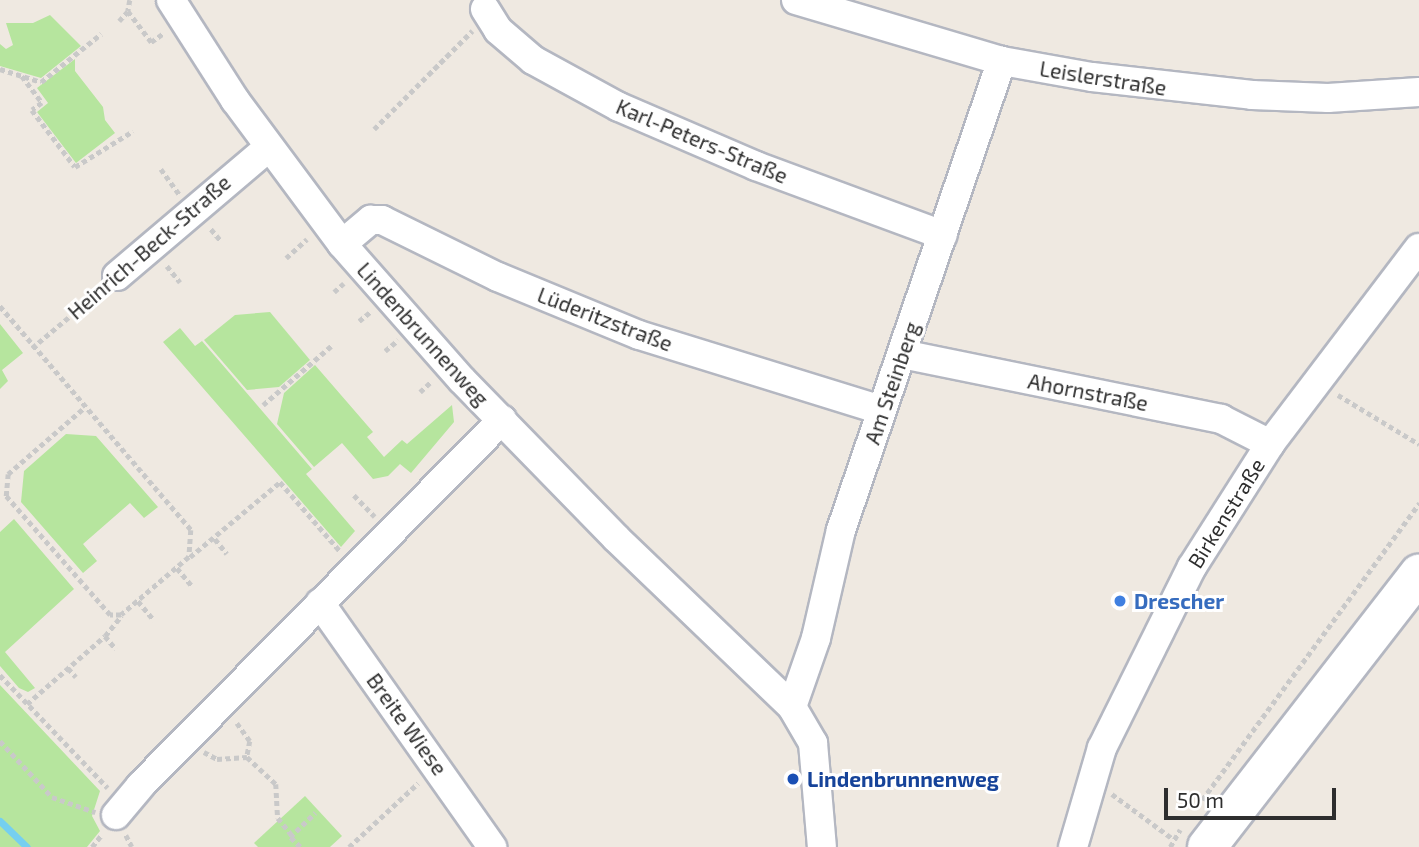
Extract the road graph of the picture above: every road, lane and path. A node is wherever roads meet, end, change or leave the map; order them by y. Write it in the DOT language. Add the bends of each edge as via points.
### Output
graph roads {
  1 [pos="130,0"];
  2 [pos="171,0"];
  3 [pos="796,0"];
  4 [pos="485,9"];
  5 [pos="128,11"];
  6 [pos="119,21"];
  7 [pos="169,30"];
  8 [pos="101,34"];
  9 [pos="470,35"];
  10 [pos="1002,61"];
  11 [pos="0,69"];
  12 [pos="22,76"];
  13 [pos="1419,92"];
  14 [pos="374,129"];
  15 [pos="134,131"];
  16 [pos="268,148"];
  17 [pos="313,234"];
  18 [pos="943,235"];
  19 [pos="342,244"];
  20 [pos="1419,248"];
  21 [pos="286,258"];
  22 [pos="117,276"];
  23 [pos="342,285"];
  24 [pos="334,292"];
  25 [pos="0,306"];
  26 [pos="393,344"];
  27 [pos="331,346"];
  28 [pos="32,348"];
  29 [pos="385,351"];
  30 [pos="902,354"];
  31 [pos="1317,381"];
  32 [pos="427,385"];
  33 [pos="420,392"];
  34 [pos="263,405"];
  35 [pos="83,408"];
  36 [pos="882,410"];
  37 [pos="502,420"];
  38 [pos="1270,444"];
  39 [pos="1419,444"];
  40 [pos="354,495"];
  41 [pos="1419,503"];
  42 [pos="375,518"];
  43 [pos="215,539"];
  44 [pos="342,553"];
  45 [pos="227,554"];
  46 [pos="189,557"];
  47 [pos="177,568"];
  48 [pos="1419,574"];
  49 [pos="193,587"];
  50 [pos="138,601"];
  51 [pos="320,603"];
  52 [pos="121,615"];
  53 [pos="155,620"];
  54 [pos="105,636"];
  55 [pos="117,649"];
  56 [pos="68,668"];
  57 [pos="0,675"];
  58 [pos="76,677"];
  59 [pos="27,704"];
  60 [pos="220,705"];
  61 [pos="792,707"];
  62 [pos="188,737"];
  63 [pos="0,741"];
  64 [pos="247,757"];
  65 [pos="437,765"];
  66 [pos="1091,778"];
  67 [pos="1198,806"];
  68 [pos="315,813"];
  69 [pos="117,815"];
  70 [pos="292,835"];
  71 [pos="1187,838"];
  72 [pos="300,847"];
  73 [pos="349,847"];
  74 [pos="492,847"];
  75 [pos="821,847"];
  76 [pos="1073,847"];
  77 [pos="1170,847"];
  1 -- 5 [label="path"];
  2 -- 16 [label="street, Lindenbrunnenweg"];
  3 -- 10 [label="street, Leislerstraße"];
  4 -- 18 [label="street, Karl-Peters-Straße" via="498,30 533,60 607,101 756,166"];
  5 -- 6 [label="path"];
  5 -- 7 [label="path" via="151,42"];
  8 -- 12 [label="path" via="41,82"];
  9 -- 14 [label="path"];
  10 -- 13 [label="street, Leislerstraße" via="1226,93 1328,98"];
  10 -- 18 [label="street, Am Steinberg"];
  11 -- 12 [label="path"];
  12 -- 15 [label="path" via="41,103 32,110 75,167"];
  16 -- 19 [label="street, Lindenbrunnenweg"];
  16 -- 22 [label="street, Heinrich-Beck-Straße"];
  17 -- 21 [label="path"];
  18 -- 30 [label="street, Am Steinberg"];
  19 -- 36 [label="street, Lüderitzstraße" via="371,220 382,220 498,277 639,335"];
  19 -- 37 [label="street, Lindenbrunnenweg"];
  20 -- 31 [label="street, Birkenstraße" via="1394,287"];
  22 -- 28 [label="path, Heinrich-Beck-Straße"];
  23 -- 24 [label="path"];
  25 -- 28 [label="path"];
  26 -- 29 [label="path"];
  27 -- 34 [label="path"];
  28 -- 35 [label="path"];
  30 -- 36 [label="street, Am Steinberg"];
  30 -- 38 [label="street, Ahornstraße" via="1221,419"];
  31 -- 38 [label="street, Birkenstraße"];
  31 -- 39 [label="path"];
  32 -- 33 [label="path"];
  35 -- 46 [label="path" via="191,530"];
  35 -- 52 [label="path" via="8,474 6,496 110,615"];
  36 -- 61 [label="street, Am Steinberg" via="841,530 816,638"];
  37 -- 51 [label="street"];
  37 -- 61 [label="street, Lindenbrunnenweg" via="615,538"];
  38 -- 66 [label="street, Birkenstraße" via="1185,579 1120,708"];
  40 -- 42 [label="path"];
  41 -- 67 [label="path"];
  43 -- 44 [label="path" via="280,482"];
  43 -- 45 [label="path"];
  43 -- 46 [label="path"];
  46 -- 47 [label="path"];
  47 -- 49 [label="path"];
  47 -- 50 [label="path"];
  48 -- 71 [label="main road"];
  50 -- 52 [label="path"];
  50 -- 53 [label="path"];
  51 -- 60 [label="street"];
  51 -- 65 [label="street, Breite Wiese"];
  52 -- 54 [label="path"];
  54 -- 55 [label="path"];
  54 -- 56 [label="path"];
  56 -- 58 [label="path"];
  56 -- 59 [label="path"];
  57 -- 59 [label="path"];
  59 -- 69 [label="path" via="106,783"];
  60 -- 62 [label="street"];
  60 -- 64 [label="path" via="248,736"];
  61 -- 75 [label="street, Lindenbrunnenweg" via="816,756"];
  62 -- 64 [label="path" via="208,756"];
  62 -- 69 [label="street"];
  63 -- 69 [label="path" via="52,797 75,808"];
  64 -- 70 [label="path" via="272,779 278,818"];
  65 -- 73 [label="path"];
  65 -- 74 [label="street, Breite Wiese"];
  66 -- 71 [label="path"];
  66 -- 76 [label="street, Birkenstraße"];
  68 -- 70 [label="path"];
  70 -- 72 [label="path"];
  71 -- 77 [label="path"];
}
